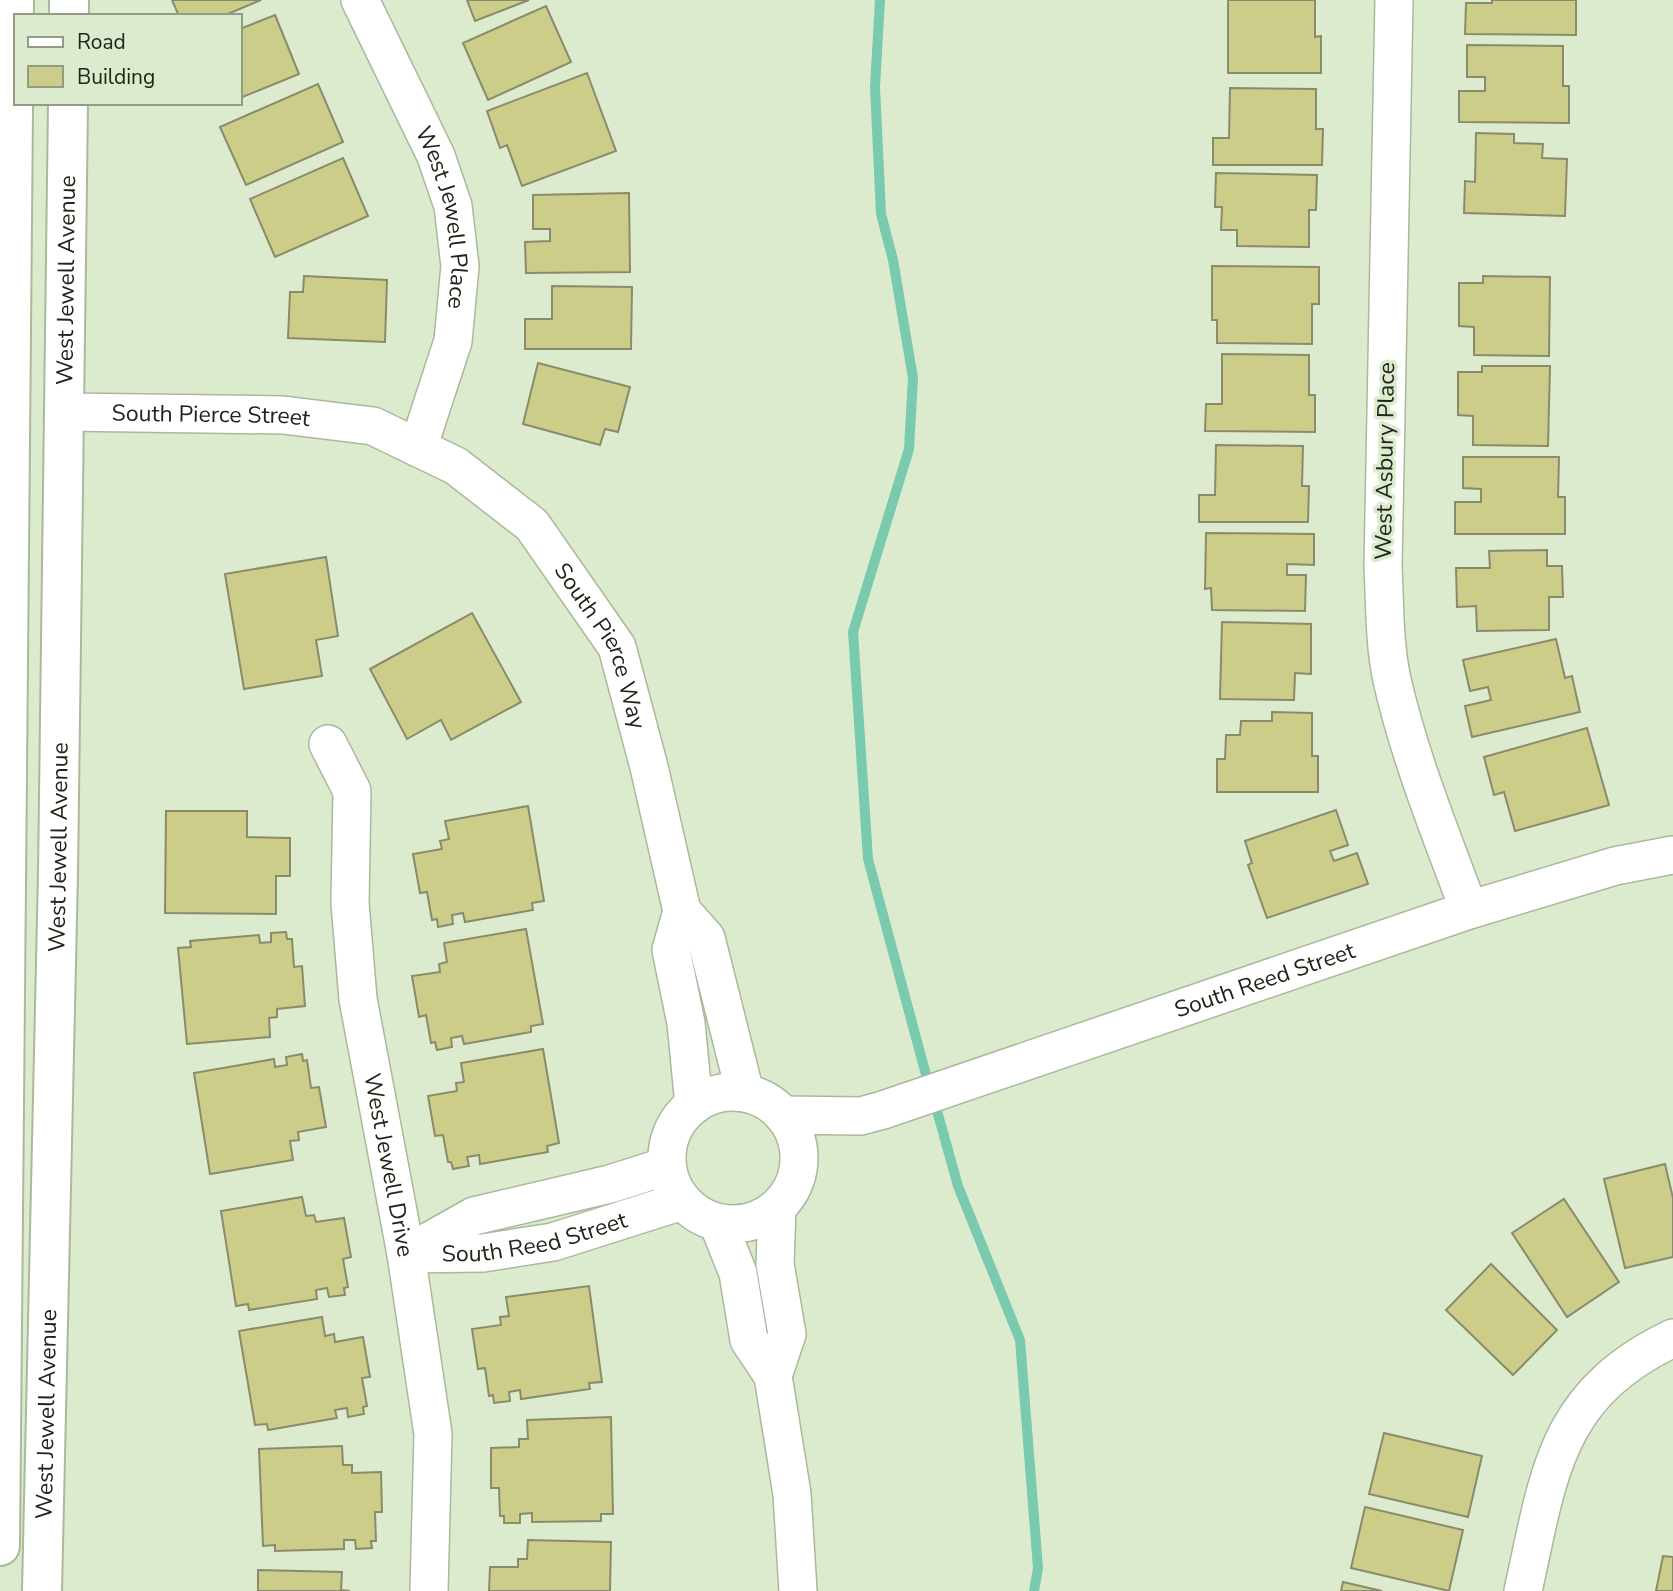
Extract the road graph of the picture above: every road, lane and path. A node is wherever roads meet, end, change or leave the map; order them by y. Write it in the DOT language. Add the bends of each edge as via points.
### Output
graph roads {
  1 [pos="14,0"];
  2 [pos="360,0"];
  3 [pos="1394,0"];
  4 [pos="68,105"];
  5 [pos="66,412"];
  6 [pos="4,413"];
  7 [pos="418,448"];
  8 [pos="328,744"];
  9 [pos="1673,855"];
  10 [pos="1469,910"];
  11 [pos="682,911"];
  12 [pos="745,1093"];
  13 [pos="694,1105"];
  14 [pos="872,1113"];
  15 [pos="783,1115"];
  16 [pos="799,1160"];
  17 [pos="667,1166"];
  18 [pos="682,1201"];
  19 [pos="777,1208"];
  20 [pos="718,1223"];
  21 [pos="406,1254"];
  22 [pos="1,1274"];
  23 [pos="1673,1338"];
  24 [pos="774,1376"];
  25 [pos="0,1546"];
  26 [pos="42,1591"];
  27 [pos="429,1591"];
  28 [pos="798,1591"];
  29 [pos="1523,1591"];
  1 -- 6 [label="main road, West Jewell Avenue"];
  2 -- 7 [label="street, West Jewell Place" via="436,156 453,206 460,265 453,341"];
  3 -- 10 [label="street, West Asbury Place" via="1382,567 1386,628 1391,677 1414,762"];
  4 -- 5 [label="main road, West Jewell Avenue"];
  5 -- 6 [label="main road, South Pierce Street"];
  5 -- 7 [label="street, South Pierce Street" via="283,415 373,426"];
  5 -- 26 [label="main road, West Jewell Avenue"];
  6 -- 22 [label="main road, West Jewell Avenue"];
  7 -- 11 [label="street, South Pierce Way" via="456,466 532,525 617,647"];
  8 -- 21 [label="street, West Jewell Drive" via="352,791 351,903 358,999"];
  9 -- 10 [label="street, South Reed Street" via="1615,866"];
  10 -- 14 [label="street, South Reed Street"];
  11 -- 12 [label="street, South Pierce Way" via="706,938"];
  11 -- 13 [label="street, South Pierce Way" via="671,950 686,1023"];
  12 -- 13 [label="street" via="710,1096"];
  12 -- 15 [label="street" via="766,1101"];
  13 -- 17 [label="street" via="672,1132"];
  14 -- 15 [label="street, South Reed Street"];
  14 -- 16 [label="street, South Reed Street"];
  15 -- 16 [label="street" via="792,1129"];
  16 -- 19 [label="street" via="797,1178"];
  17 -- 18 [label="street"];
  17 -- 21 [label="street, South Reed Street" via="474,1216"];
  18 -- 20 [label="street" via="698,1215"];
  18 -- 21 [label="street, South Reed Street" via="553,1242 482,1252"];
  19 -- 20 [label="street" via="739,1225"];
  19 -- 24 [label="street" via="775,1264 787,1334"];
  20 -- 24 [label="street" via="738,1273 749,1340"];
  21 -- 27 [label="street, West Jewell Drive" via="433,1434"];
  22 -- 25 [label="main road, West Jewell Avenue"];
  23 -- 29 [label="street" via="1619,1369 1594,1392 1564,1436 1545,1490"];
  24 -- 28 [label="street" via="792,1494"];
}
